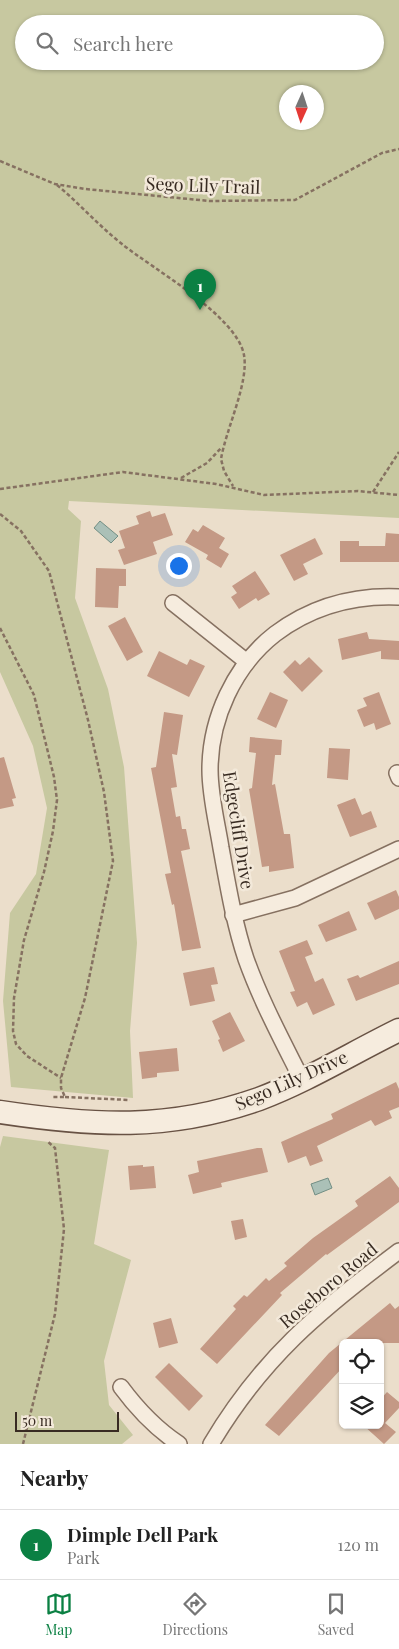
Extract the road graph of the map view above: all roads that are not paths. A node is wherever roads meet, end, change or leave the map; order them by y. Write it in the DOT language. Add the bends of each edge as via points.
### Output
graph roads {
  1 [pos="399,597"];
  2 [pos="173,603"];
  3 [pos="247,662"];
  4 [pos="399,849"];
  5 [pos="233,915"];
  6 [pos="399,1030"];
  7 [pos="302,1080"];
  8 [pos="0,1112"];
  9 [pos="399,1251"];
  10 [pos="121,1387"];
  11 [pos="179,1444"];
  12 [pos="211,1444"];
  1 -- 3 [label="street, Edgecliff Drive" via="340,602 313,611 265,641"];
  2 -- 3 [label="street"];
  3 -- 5 [label="street, Edgecliff Drive" via="218,716 211,744 212,798"];
  4 -- 5 [label="street" via="294,898"];
  5 -- 7 [label="street, Edgecliff Drive" via="261,999"];
  6 -- 7 [label="street, Sego Lily Drive"];
  7 -- 8 [label="street, Sego Lily Drive" via="242,1104 172,1121 90,1124"];
  9 -- 12 [label="street, Roseboro Road" via="309,1321 246,1390"];
  10 -- 11 [label="street" via="160,1432"];
}
